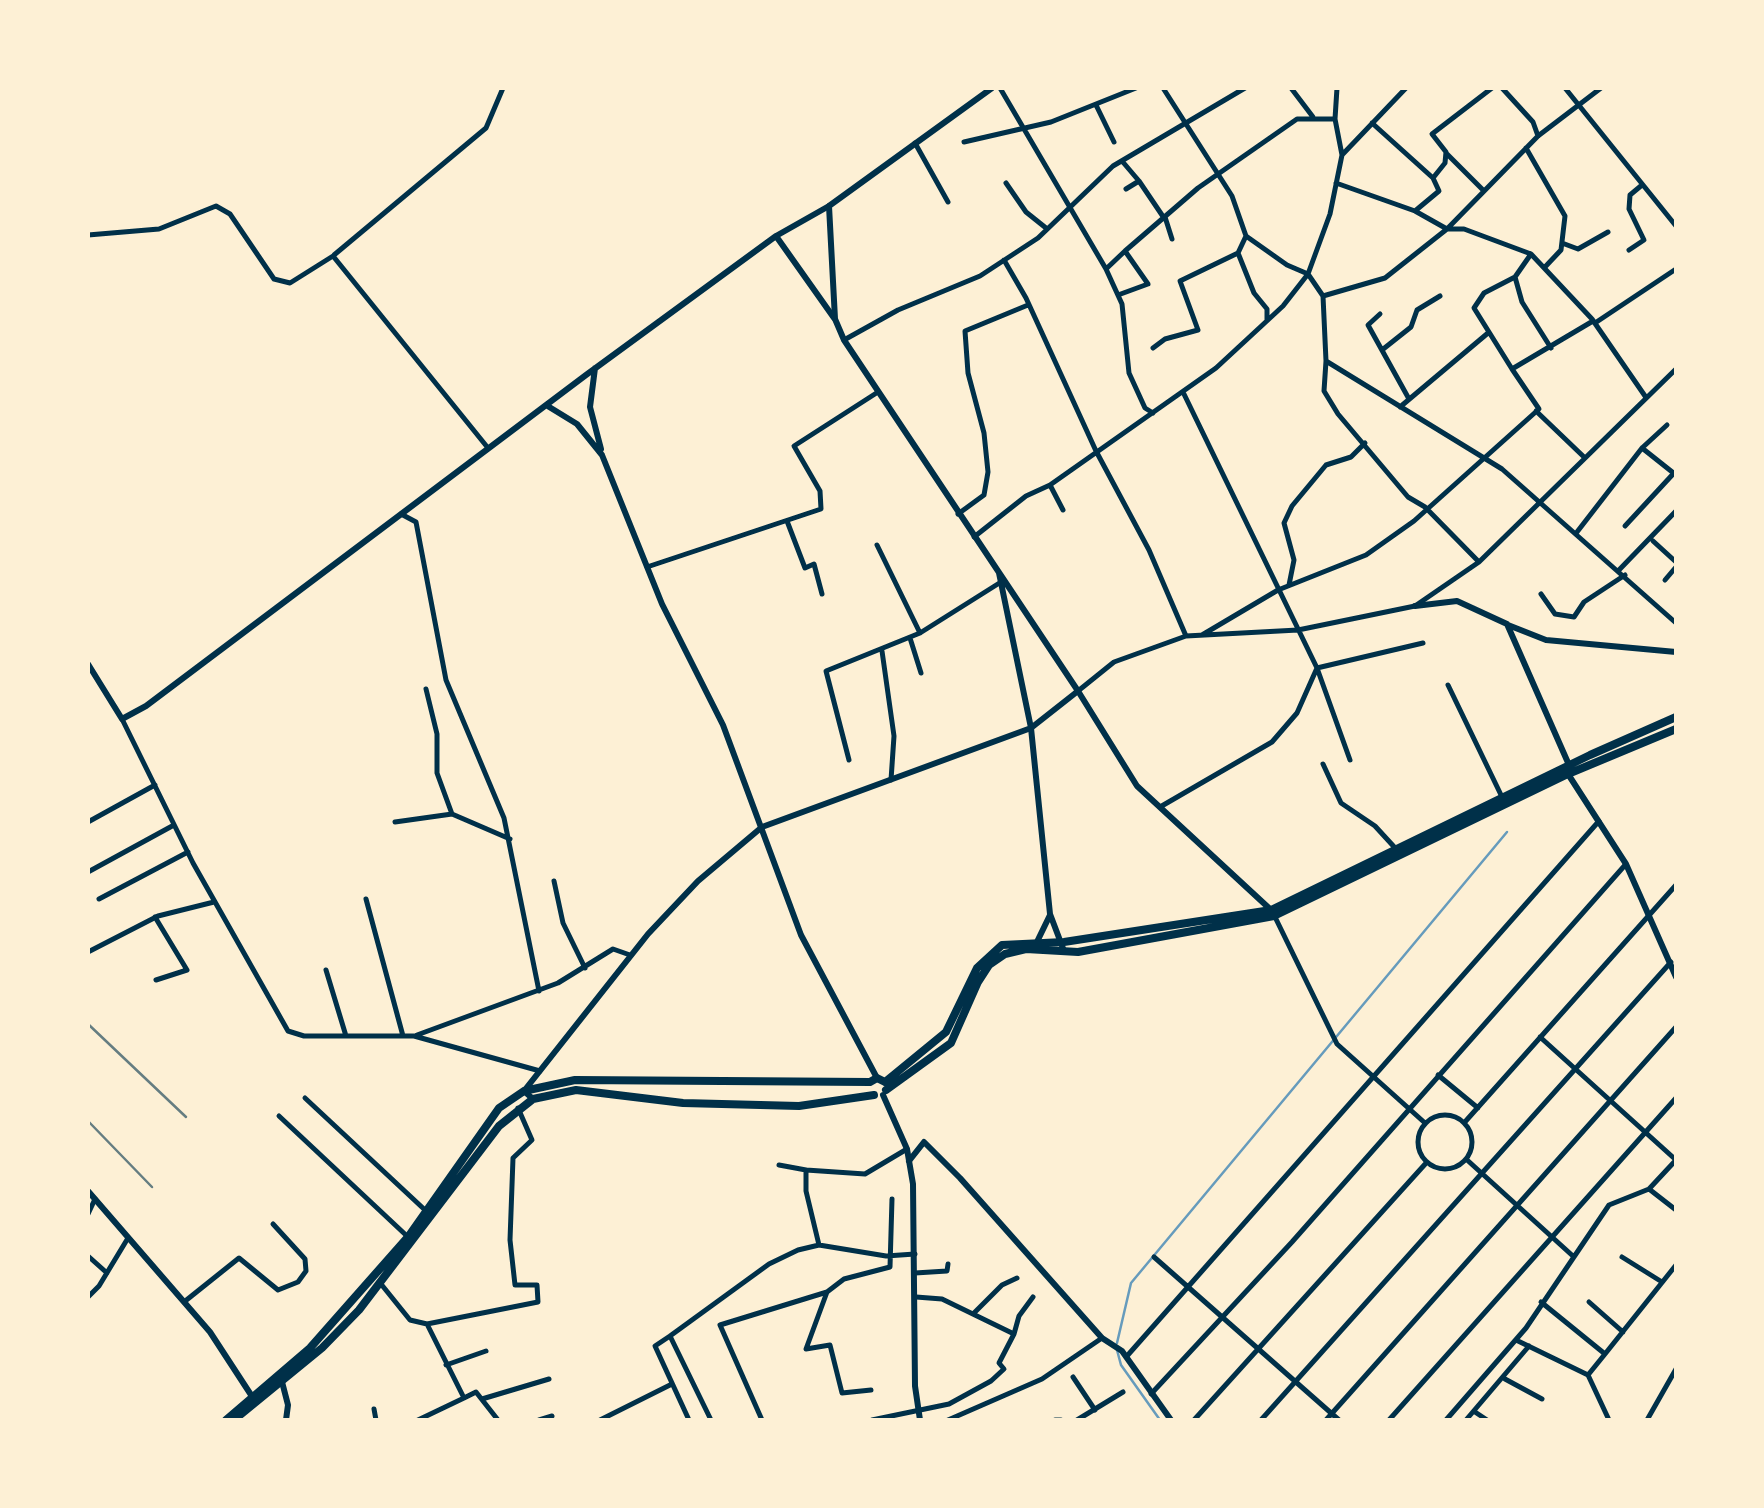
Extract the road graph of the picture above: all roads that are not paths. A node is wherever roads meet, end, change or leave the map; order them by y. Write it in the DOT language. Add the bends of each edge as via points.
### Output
graph roads {
  1 [pos="503,88"];
  2 [pos="992,88"];
  3 [pos="1000,88"];
  4 [pos="1136,88"];
  5 [pos="1163,88"];
  6 [pos="1245,88"];
  7 [pos="1292,88"];
  8 [pos="1337,88"];
  9 [pos="1406,88"];
  10 [pos="1492,88"];
  11 [pos="1502,88"];
  12 [pos="1565,88"];
  13 [pos="1601,88"];
  14 [pos="1096,105"];
  15 [pos="1578,106"];
  16 [pos="1314,119"];
  17 [pos="1335,119"];
  18 [pos="1182,122"];
  19 [pos="1372,122"];
  20 [pos="1022,129"];
  21 [pos="1538,136"];
  22 [pos="964,142"];
  23 [pos="1114,142"];
  24 [pos="916,143"];
  25 [pos="1526,148"];
  26 [pos="1446,152"];
  27 [pos="1342,154"];
  28 [pos="1122,161"];
  29 [pos="1220,174"];
  30 [pos="1433,178"];
  31 [pos="1139,181"];
  32 [pos="1336,182"];
  33 [pos="1006,183"];
  34 [pos="1642,185"];
  35 [pos="1126,189"];
  36 [pos="1484,191"];
  37 [pos="948,202"];
  38 [pos="1070,204"];
  39 [pos="829,206"];
  40 [pos="1415,211"];
  41 [pos="1165,217"];
  42 [pos="1676,226"];
  43 [pos="1046,228"];
  44 [pos="1447,229"];
  45 [pos="1608,232"];
  46 [pos="88,235"];
  47 [pos="776,236"];
  48 [pos="1246,236"];
  49 [pos="1172,239"];
  50 [pos="1562,243"];
  51 [pos="1629,250"];
  52 [pos="1125,251"];
  53 [pos="1238,253"];
  54 [pos="1530,254"];
  55 [pos="333,256"];
  56 [pos="1004,260"];
  57 [pos="1544,268"];
  58 [pos="1106,269"];
  59 [pos="1676,269"];
  60 [pos="1308,274"];
  61 [pos="1515,277"];
  62 [pos="1118,295"];
  63 [pos="1324,296"];
  64 [pos="1440,296"];
  65 [pos="1030,304"];
  66 [pos="1380,314"];
  67 [pos="835,320"];
  68 [pos="1267,322"];
  69 [pos="1594,322"];
  70 [pos="1488,333"];
  71 [pos="844,340"];
  72 [pos="1153,348"];
  73 [pos="1551,348"];
  74 [pos="1382,350"];
  75 [pos="1326,361"];
  76 [pos="596,368"];
  77 [pos="1512,369"];
  78 [pos="1676,369"];
  79 [pos="878,392"];
  80 [pos="1183,392"];
  81 [pos="1646,397"];
  82 [pos="1409,399"];
  83 [pos="546,404"];
  84 [pos="1400,407"];
  85 [pos="1536,411"];
  86 [pos="1153,412"];
  87 [pos="1668,425"];
  88 [pos="1365,443"];
  89 [pos="488,448"];
  90 [pos="1642,448"];
  91 [pos="1096,452"];
  92 [pos="602,455"];
  93 [pos="1484,457"];
  94 [pos="1584,457"];
  95 [pos="1675,474"];
  96 [pos="1050,485"];
  97 [pos="1543,501"];
  98 [pos="1425,507"];
  99 [pos="1063,510"];
  100 [pos="1676,511"];
  101 [pos="401,514"];
  102 [pos="958,514"];
  103 [pos="787,521"];
  104 [pos="1625,526"];
  105 [pos="1577,532"];
  106 [pos="974,537"];
  107 [pos="1652,540"];
  108 [pos="877,546"];
  109 [pos="1479,562"];
  110 [pos="1676,564"];
  111 [pos="998,566"];
  112 [pos="647,567"];
  113 [pos="1622,572"];
  114 [pos="1665,580"];
  115 [pos="1001,582"];
  116 [pos="1288,587"];
  117 [pos="1278,590"];
  118 [pos="822,594"];
  119 [pos="1541,594"];
  120 [pos="1416,606"];
  121 [pos="1676,623"];
  122 [pos="1507,624"];
  123 [pos="1298,630"];
  124 [pos="920,632"];
  125 [pos="1186,636"];
  126 [pos="1200,636"];
  127 [pos="910,638"];
  128 [pos="1423,643"];
  129 [pos="882,651"];
  130 [pos="1676,652"];
  131 [pos="88,664"];
  132 [pos="1317,668"];
  133 [pos="921,674"];
  134 [pos="1448,685"];
  135 [pos="426,689"];
  136 [pos="1078,691"];
  137 [pos="1676,717"];
  138 [pos="122,719"];
  139 [pos="1030,728"];
  140 [pos="1676,729"];
  141 [pos="849,760"];
  142 [pos="1350,760"];
  143 [pos="1323,764"];
  144 [pos="1568,770"];
  145 [pos="891,780"];
  146 [pos="154,785"];
  147 [pos="1502,797"];
  148 [pos="1159,808"];
  149 [pos="452,814"];
  150 [pos="1600,821"];
  151 [pos="88,822"];
  152 [pos="394,822"];
  153 [pos="174,825"];
  154 [pos="762,827"];
  155 [pos="510,839"];
  156 [pos="1397,850"];
  157 [pos="188,852"];
  158 [pos="1626,864"];
  159 [pos="88,872"];
  160 [pos="554,881"];
  161 [pos="1676,885"];
  162 [pos="99,899"];
  163 [pos="366,899"];
  164 [pos="214,902"];
  165 [pos="1650,912"];
  166 [pos="1273,913"];
  167 [pos="1050,914"];
  168 [pos="155,917"];
  169 [pos="1035,945"];
  170 [pos="1064,946"];
  171 [pos="88,952"];
  172 [pos="630,956"];
  173 [pos="1670,962"];
  174 [pos="584,968"];
  175 [pos="326,970"];
  176 [pos="1676,977"];
  177 [pos="156,980"];
  178 [pos="539,991"];
  179 [pos="1676,1027"];
  180 [pos="346,1036"];
  181 [pos="403,1036"];
  182 [pos="414,1036"];
  183 [pos="1540,1037"];
  184 [pos="1574,1070"];
  185 [pos="540,1071"];
  186 [pos="1438,1074"];
  187 [pos="1375,1078"];
  188 [pos="879,1087"];
  189 [pos="524,1091"];
  190 [pos="305,1098"];
  191 [pos="533,1098"];
  192 [pos="1676,1098"];
  193 [pos="1609,1102"];
  194 [pos="518,1108"];
  195 [pos="1408,1108"];
  196 [pos="1478,1108"];
  197 [pos="279,1116"];
  198 [pos="1464,1123"];
  199 [pos="1425,1124"];
  200 [pos="1645,1133"];
  201 [pos="906,1149"];
  202 [pos="1466,1160"];
  203 [pos="909,1162"];
  204 [pos="1427,1162"];
  205 [pos="779,1165"];
  206 [pos="1674,1167"];
  207 [pos="806,1170"];
  208 [pos="1482,1174"];
  209 [pos="1650,1189"];
  210 [pos="88,1191"];
  211 [pos="892,1199"];
  212 [pos="95,1200"];
  213 [pos="1516,1205"];
  214 [pos="1676,1210"];
  215 [pos="427,1212"];
  216 [pos="88,1214"];
  217 [pos="273,1224"];
  218 [pos="1552,1237"];
  219 [pos="128,1238"];
  220 [pos="412,1239"];
  221 [pos="818,1245"];
  222 [pos="915,1254"];
  223 [pos="88,1256"];
  224 [pos="891,1256"];
  225 [pos="1154,1256"];
  226 [pos="1574,1257"];
  227 [pos="1622,1257"];
  228 [pos="948,1264"];
  229 [pos="1676,1266"];
  230 [pos="108,1273"];
  231 [pos="915,1273"];
  232 [pos="1017,1278"];
  233 [pos="1662,1282"];
  234 [pos="381,1284"];
  235 [pos="1190,1285"];
  236 [pos="827,1292"];
  237 [pos="88,1296"];
  238 [pos="916,1297"];
  239 [pos="1033,1297"];
  240 [pos="184,1302"];
  241 [pos="1541,1302"];
  242 [pos="1589,1302"];
  243 [pos="973,1314"];
  244 [pos="1222,1316"];
  245 [pos="335,1319"];
  246 [pos="427,1324"];
  247 [pos="343,1326"];
  248 [pos="1622,1332"];
  249 [pos="1014,1334"];
  250 [pos="670,1336"];
  251 [pos="1516,1340"];
  252 [pos="1106,1341"];
  253 [pos="1530,1346"];
  254 [pos="1258,1348"];
  255 [pos="486,1351"];
  256 [pos="1125,1354"];
  257 [pos="1605,1354"];
  258 [pos="446,1365"];
  259 [pos="1676,1370"];
  260 [pos="1588,1375"];
  261 [pos="281,1377"];
  262 [pos="1073,1377"];
  263 [pos="550,1378"];
  264 [pos="1505,1379"];
  265 [pos="1296,1382"];
  266 [pos="672,1384"];
  267 [pos="871,1390"];
  268 [pos="1122,1392"];
  269 [pos="1151,1394"];
  270 [pos="464,1398"];
  271 [pos="254,1399"];
  272 [pos="482,1399"];
  273 [pos="1542,1399"];
  274 [pos="374,1410"];
  275 [pos="1095,1410"];
  276 [pos="1474,1412"];
  277 [pos="1332,1414"];
  278 [pos="552,1416"];
  279 [pos="920,1416"];
  280 [pos="226,1420"];
  281 [pos="234,1420"];
  282 [pos="286,1420"];
  283 [pos="376,1420"];
  284 [pos="418,1420"];
  285 [pos="498,1420"];
  286 [pos="540,1420"];
  287 [pos="600,1420"];
  288 [pos="689,1420"];
  289 [pos="711,1420"];
  290 [pos="762,1420"];
  291 [pos="872,1420"];
  292 [pos="948,1420"];
  293 [pos="1077,1420"];
  294 [pos="1171,1420"];
  295 [pos="1194,1420"];
  296 [pos="1260,1420"];
  297 [pos="1326,1420"];
  298 [pos="1340,1420"];
  299 [pos="1389,1420"];
  300 [pos="1446,1420"];
  301 [pos="1466,1420"];
  302 [pos="1487,1420"];
  303 [pos="1610,1420"];
  304 [pos="1647,1420"];
  1 -- 55 [label="street" via="486,128"];
  2 -- 24 [label="street"];
  3 -- 20 [label="street"];
  4 -- 14 [label="street"];
  5 -- 18 [label="street"];
  6 -- 18 [label="street"];
  7 -- 16 [label="street"];
  8 -- 17 [label="street"];
  9 -- 19 [label="street"];
  10 -- 26 [label="street" via="1432,134"];
  11 -- 21 [label="street"];
  12 -- 15 [label="street"];
  13 -- 15 [label="street"];
  14 -- 20 [label="street"];
  14 -- 23 [label="street"];
  15 -- 21 [label="street"];
  15 -- 34 [label="street"];
  16 -- 17 [label="street"];
  16 -- 29 [label="street" via="1297,119"];
  17 -- 27 [label="street"];
  18 -- 28 [label="street"];
  18 -- 29 [label="street"];
  19 -- 27 [label="street"];
  19 -- 30 [label="street"];
  20 -- 22 [label="street"];
  20 -- 38 [label="street"];
  21 -- 25 [label="street"];
  24 -- 37 [label="street"];
  24 -- 39 [label="street"];
  25 -- 36 [label="street"];
  25 -- 50 [label="street" via="1565,216"];
  26 -- 30 [label="street"];
  26 -- 36 [label="street"];
  27 -- 32 [label="street"];
  28 -- 31 [label="street"];
  28 -- 38 [label="street"];
  29 -- 41 [label="street"];
  29 -- 48 [label="street"];
  30 -- 40 [label="street" via="1439,191"];
  31 -- 35 [label="street"];
  31 -- 41 [label="street"];
  32 -- 40 [label="street"];
  32 -- 60 [label="street"];
  33 -- 43 [label="street"];
  34 -- 42 [label="street"];
  34 -- 51 [label="street" via="1630,196 1629,209 1644,240"];
  36 -- 44 [label="street"];
  38 -- 43 [label="street"];
  38 -- 58 [label="street"];
  39 -- 47 [label="street"];
  39 -- 67 [label="street"];
  40 -- 44 [label="street"];
  41 -- 49 [label="street"];
  41 -- 52 [label="street"];
  43 -- 56 [label="street"];
  44 -- 54 [label="street"];
  44 -- 63 [label="street" via="1385,278"];
  45 -- 50 [label="street" via="1578,249"];
  46 -- 55 [label="street" via="159,228 216,206 230,214 274,280 290,284"];
  47 -- 67 [label="street"];
  47 -- 76 [label="street"];
  48 -- 53 [label="street"];
  48 -- 60 [label="street"];
  50 -- 57 [label="street"];
  52 -- 58 [label="street"];
  52 -- 62 [label="street" via="1148,284"];
  53 -- 68 [label="street"];
  53 -- 72 [label="street" via="1180,281 1198,330"];
  54 -- 57 [label="street"];
  54 -- 61 [label="street"];
  55 -- 89 [label="street"];
  56 -- 65 [label="street"];
  56 -- 71 [label="street"];
  57 -- 69 [label="street"];
  58 -- 62 [label="street"];
  59 -- 69 [label="street"];
  60 -- 63 [label="street"];
  60 -- 68 [label="street"];
  61 -- 70 [label="street" via="1484,293 1474,308"];
  61 -- 73 [label="street" via="1522,302"];
  62 -- 86 [label="street" via="1129,373"];
  63 -- 75 [label="street"];
  64 -- 74 [label="street" via="1417,310 1411,327"];
  65 -- 91 [label="street"];
  65 -- 102 [label="street" via="965,331 988,472 984,495"];
  66 -- 74 [label="street" via="1368,324"];
  67 -- 71 [label="street"];
  68 -- 80 [label="street"];
  69 -- 73 [label="street"];
  69 -- 81 [label="street"];
  70 -- 77 [label="street"];
  70 -- 82 [label="street"];
  71 -- 79 [label="street"];
  73 -- 77 [label="street"];
  74 -- 82 [label="street"];
  75 -- 84 [label="street"];
  75 -- 88 [label="street" via="1324,390"];
  76 -- 83 [label="street"];
  76 -- 92 [label="street" via="590,407"];
  77 -- 85 [label="street"];
  78 -- 81 [label="street"];
  79 -- 102 [label="street"];
  79 -- 103 [label="street" via="794,446 820,491 821,508"];
  80 -- 86 [label="street"];
  80 -- 117 [label="street"];
  81 -- 94 [label="street"];
  82 -- 84 [label="street"];
  83 -- 89 [label="street"];
  83 -- 92 [label="street" via="577,424"];
  84 -- 93 [label="street"];
  85 -- 93 [label="street"];
  85 -- 94 [label="street"];
  86 -- 91 [label="street"];
  87 -- 90 [label="street"];
  88 -- 98 [label="street" via="1408,497"];
  88 -- 116 [label="street" via="1351,457 1326,465 1292,506 1284,523 1294,560"];
  89 -- 101 [label="street"];
  90 -- 95 [label="street"];
  90 -- 105 [label="street"];
  91 -- 96 [label="street"];
  91 -- 125 [label="street" via="1150,550"];
  92 -- 112 [label="street"];
  93 -- 97 [label="street"];
  93 -- 98 [label="street"];
  94 -- 97 [label="street"];
  95 -- 104 [label="street"];
  96 -- 99 [label="street"];
  96 -- 106 [label="street"];
  97 -- 105 [label="street"];
  97 -- 109 [label="street"];
  98 -- 109 [label="street"];
  98 -- 116 [label="street" via="1366,555"];
  100 -- 107 [label="street"];
  101 -- 138 [label="street"];
  101 -- 155 [label="street" via="416,522 446,680"];
  102 -- 106 [label="street"];
  103 -- 112 [label="street"];
  103 -- 118 [label="street" via="805,568 814,564"];
  105 -- 113 [label="street"];
  106 -- 111 [label="street"];
  107 -- 110 [label="street"];
  107 -- 113 [label="street"];
  108 -- 124 [label="street"];
  109 -- 120 [label="street"];
  110 -- 114 [label="street"];
  111 -- 115 [label="street"];
  111 -- 136 [label="street"];
  112 -- 154 [label="street" via="723,726"];
  113 -- 119 [label="street" via="1574,617 1555,614"];
  113 -- 121 [label="street"];
  115 -- 124 [label="street"];
  115 -- 139 [label="street"];
  116 -- 117 [label="street"];
  117 -- 123 [label="street"];
  117 -- 126 [label="street"];
  120 -- 122 [label="street" via="1457,601"];
  120 -- 123 [label="street"];
  122 -- 130 [label="street" via="1546,640"];
  122 -- 144 [label="street"];
  123 -- 126 [label="street"];
  123 -- 132 [label="street"];
  124 -- 127 [label="street"];
  125 -- 126 [label="street"];
  125 -- 136 [label="street" via="1114,662"];
  127 -- 129 [label="street"];
  127 -- 133 [label="street"];
  128 -- 132 [label="street"];
  129 -- 141 [label="street" via="826,671"];
  129 -- 145 [label="street" via="894,736"];
  131 -- 138 [label="street"];
  132 -- 142 [label="street"];
  132 -- 148 [label="street" via="1297,712 1265,748"];
  134 -- 147 [label="street"];
  135 -- 149 [label="street" via="437,734 437,773"];
  136 -- 139 [label="street"];
  136 -- 148 [label="street"];
  137 -- 144 [label="main road"];
  138 -- 146 [label="street"];
  139 -- 145 [label="street"];
  139 -- 167 [label="street"];
  140 -- 144 [label="main road"];
  143 -- 156 [label="street" via="1341,803"];
  144 -- 147 [label="main road"];
  144 -- 150 [label="street"];
  144 -- 166 [label="main road"];
  145 -- 154 [label="street"];
  146 -- 151 [label="street"];
  146 -- 153 [label="street"];
  147 -- 156 [label="main road"];
  148 -- 166 [label="street"];
  149 -- 152 [label="street"];
  149 -- 155 [label="street"];
  150 -- 158 [label="street"];
  150 -- 187 [label="street"];
  153 -- 157 [label="street"];
  153 -- 159 [label="street"];
  154 -- 172 [label="street" via="698,881"];
  154 -- 188 [label="street" via="800,935"];
  155 -- 178 [label="street"];
  156 -- 166 [label="main road"];
  157 -- 162 [label="street"];
  157 -- 164 [label="street"];
  158 -- 165 [label="street"];
  158 -- 186 [label="street"];
  160 -- 174 [label="street"];
  161 -- 165 [label="street"];
  163 -- 181 [label="street"];
  164 -- 168 [label="street"];
  164 -- 180 [label="street" via="288,1031"];
  165 -- 173 [label="street"];
  165 -- 183 [label="street"];
  166 -- 170 [label="main road"];
  166 -- 187 [label="street" via="1337,1044"];
  167 -- 169 [label="street"];
  167 -- 170 [label="street"];
  168 -- 171 [label="street"];
  168 -- 177 [label="street" via="186,970"];
  169 -- 170 [label="main road"];
  169 -- 188 [label="main road" via="990,965 951,1043"];
  172 -- 174 [label="street" via="613,949"];
  172 -- 185 [label="street"];
  173 -- 176 [label="street"];
  173 -- 184 [label="street"];
  174 -- 178 [label="street"];
  175 -- 180 [label="street"];
  178 -- 182 [label="street"];
  179 -- 193 [label="street"];
  180 -- 181 [label="street"];
  181 -- 182 [label="street"];
  182 -- 185 [label="street"];
  183 -- 184 [label="street"];
  183 -- 196 [label="street"];
  184 -- 193 [label="street"];
  184 -- 208 [label="street"];
  185 -- 189 [label="street"];
  186 -- 195 [label="street"];
  186 -- 196 [label="street"];
  187 -- 195 [label="street"];
  187 -- 235 [label="street"];
  188 -- 189 [label="main road" via="575,1080"];
  188 -- 191 [label="main road" via="799,1106 683,1103 576,1090"];
  188 -- 201 [label="street"];
  189 -- 191 [label="street"];
  189 -- 215 [label="main road" via="499,1108"];
  190 -- 215 [label="street"];
  191 -- 194 [label="main road"];
  192 -- 200 [label="street"];
  193 -- 200 [label="street"];
  193 -- 213 [label="street"];
  194 -- 220 [label="main road"];
  194 -- 246 [label="street" via="532,1140 514,1158 514,1285 537,1285 538,1302"];
  195 -- 199 [label="street"];
  195 -- 244 [label="street"];
  196 -- 198 [label="street"];
  197 -- 220 [label="street"];
  198 -- 199 [label="street" via="1444,1115"];
  198 -- 202 [label="street" via="1472,1141"];
  199 -- 204 [label="street" via="1418,1143"];
  200 -- 206 [label="street" via="1676,1160"];
  200 -- 218 [label="street"];
  201 -- 203 [label="street"];
  201 -- 207 [label="street" via="865,1174"];
  202 -- 204 [label="street" via="1447,1169"];
  202 -- 208 [label="street"];
  203 -- 222 [label="street"];
  203 -- 252 [label="street" via="924,1142"];
  204 -- 254 [label="street"];
  205 -- 207 [label="street"];
  206 -- 209 [label="street"];
  207 -- 221 [label="street"];
  208 -- 213 [label="street"];
  208 -- 265 [label="street"];
  209 -- 214 [label="street"];
  209 -- 226 [label="street" via="1609,1204"];
  210 -- 212 [label="street"];
  211 -- 224 [label="street"];
  212 -- 216 [label="street"];
  212 -- 219 [label="street"];
  213 -- 218 [label="street"];
  213 -- 277 [label="street"];
  215 -- 220 [label="main road"];
  217 -- 240 [label="street" via="305,1259 298,1282 278,1290 239,1258"];
  218 -- 226 [label="street"];
  218 -- 299 [label="street"];
  219 -- 230 [label="street"];
  219 -- 240 [label="street"];
  220 -- 234 [label="main road"];
  220 -- 245 [label="main road"];
  221 -- 224 [label="street"];
  221 -- 250 [label="street" via="769,1264"];
  222 -- 224 [label="street"];
  222 -- 231 [label="street"];
  223 -- 230 [label="street"];
  224 -- 236 [label="street" via="890,1267 844,1279"];
  225 -- 235 [label="street"];
  226 -- 241 [label="street"];
  227 -- 233 [label="street"];
  228 -- 231 [label="street" via="948,1272"];
  229 -- 233 [label="street"];
  230 -- 237 [label="street"];
  231 -- 238 [label="street"];
  232 -- 243 [label="street"];
  233 -- 248 [label="street"];
  234 -- 246 [label="street" via="410,1320"];
  234 -- 247 [label="main road"];
  235 -- 244 [label="street"];
  235 -- 256 [label="street"];
  236 -- 267 [label="street" via="806,1349 830,1345 842,1393"];
  236 -- 290 [label="street" via="720,1325"];
  238 -- 243 [label="street" via="942,1299"];
  238 -- 279 [label="street"];
  239 -- 249 [label="street"];
  240 -- 271 [label="street"];
  241 -- 251 [label="street"];
  241 -- 257 [label="street"];
  242 -- 248 [label="street"];
  243 -- 249 [label="street"];
  244 -- 254 [label="street"];
  244 -- 269 [label="street"];
  245 -- 247 [label="main road"];
  245 -- 261 [label="main road"];
  246 -- 258 [label="street"];
  247 -- 261 [label="main road"];
  248 -- 257 [label="street"];
  249 -- 279 [label="street" via="998,1364 1004,1368 991,1381"];
  250 -- 266 [label="street" via="655,1346"];
  250 -- 289 [label="street"];
  251 -- 253 [label="street"];
  251 -- 300 [label="street"];
  252 -- 256 [label="street"];
  252 -- 292 [label="street" via="1042,1379"];
  253 -- 260 [label="street"];
  253 -- 264 [label="street"];
  254 -- 265 [label="street"];
  254 -- 295 [label="street"];
  255 -- 258 [label="street"];
  256 -- 269 [label="street"];
  257 -- 260 [label="street"];
  258 -- 270 [label="street"];
  259 -- 304 [label="street"];
  260 -- 303 [label="street"];
  261 -- 271 [label="main road"];
  261 -- 282 [label="street"];
  262 -- 275 [label="street"];
  263 -- 272 [label="street"];
  264 -- 273 [label="street"];
  264 -- 276 [label="street"];
  265 -- 277 [label="street"];
  265 -- 296 [label="street"];
  266 -- 287 [label="street"];
  266 -- 288 [label="street"];
  268 -- 275 [label="street"];
  269 -- 294 [label="street"];
  270 -- 272 [label="street" via="476,1392"];
  270 -- 284 [label="street"];
  271 -- 280 [label="main road"];
  271 -- 281 [label="main road"];
  272 -- 285 [label="street"];
  274 -- 283 [label="street"];
  275 -- 293 [label="street"];
  276 -- 301 [label="street"];
  276 -- 302 [label="street"];
  277 -- 297 [label="street"];
  277 -- 298 [label="street"];
  278 -- 286 [label="street"];
  279 -- 291 [label="street"];
}
